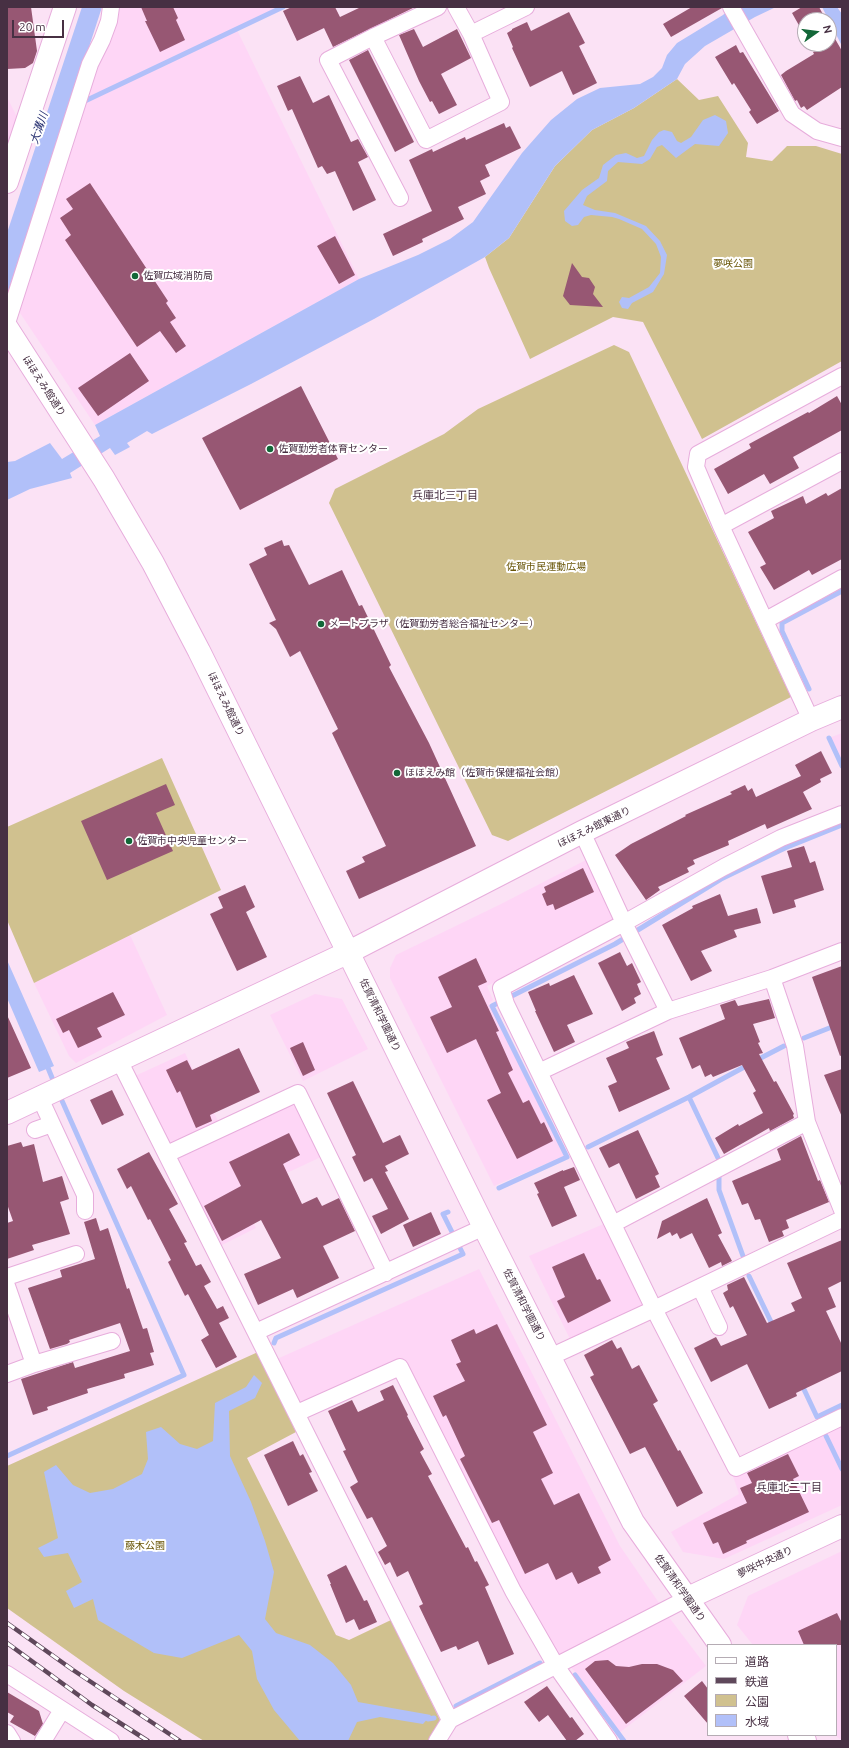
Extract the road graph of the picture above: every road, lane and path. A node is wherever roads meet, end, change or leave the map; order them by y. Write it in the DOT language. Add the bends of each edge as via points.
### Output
graph roads {
  1 [pos="65,7"];
  2 [pos="111,7"];
  3 [pos="438,7"];
  4 [pos="456,7"];
  5 [pos="526,7"];
  6 [pos="730,7"];
  7 [pos="471,34"];
  8 [pos="373,37"];
  9 [pos="842,138"];
  10 [pos="8,173"];
  11 [pos="400,198"];
  12 [pos="7,323"];
  13 [pos="7,328"];
  14 [pos="842,376"];
  15 [pos="842,461"];
  16 [pos="721,526"];
  17 [pos="842,578"];
  18 [pos="766,620"];
  19 [pos="842,707"];
  20 [pos="811,720"];
  21 [pos="842,814"];
  22 [pos="582,832"];
  23 [pos="628,931"];
  24 [pos="842,951"];
  25 [pos="349,952"];
  26 [pos="772,978"];
  27 [pos="668,1011"];
  28 [pos="120,1060"];
  29 [pos="539,1072"];
  30 [pos="43,1096"];
  31 [pos="7,1113"];
  32 [pos="807,1122"];
  33 [pos="52,1124"];
  34 [pos="35,1130"];
  35 [pos="167,1154"];
  36 [pos="85,1210"];
  37 [pos="842,1210"];
  38 [pos="842,1219"];
  39 [pos="613,1224"];
  40 [pos="484,1227"];
  41 [pos="76,1254"];
  42 [pos="386,1273"];
  43 [pos="7,1277"];
  44 [pos="7,1286"];
  45 [pos="700,1287"];
  46 [pos="654,1309"];
  47 [pos="719,1327"];
  48 [pos="256,1332"];
  49 [pos="112,1341"];
  50 [pos="550,1357"];
  51 [pos="34,1364"];
  52 [pos="7,1374"];
  53 [pos="297,1413"];
  54 [pos="842,1417"];
  55 [pos="842,1526"];
  56 [pos="688,1598"];
  57 [pos="719,1644"];
  58 [pos="556,1666"];
  59 [pos="7,1674"];
  60 [pos="62,1710"];
  61 [pos="450,1720"];
  62 [pos="7,1733"];
  63 [pos="12,1741"];
  64 [pos="43,1741"];
  65 [pos="111,1741"];
  66 [pos="437,1741"];
  67 [pos="609,1741"];
  1 -- 10 [label="street"];
  2 -- 12 [label="street" via="109,21 90,64"];
  3 -- 8 [label="street"];
  4 -- 7 [label="street"];
  5 -- 7 [label="street"];
  6 -- 9 [label="street" via="792,114 817,131"];
  7 -- 8 [label="street" via="501,102 426,140"];
  8 -- 11 [label="street" via="328,60"];
  13 -- 25 [label="street, ほほえみ館通り" via="82,444 153,563"];
  14 -- 16 [label="street" via="698,454 696,467"];
  15 -- 16 [label="street"];
  16 -- 18 [label="street"];
  17 -- 18 [label="street"];
  18 -- 20 [label="street"];
  19 -- 20 [label="street, ほほえみ館東通り"];
  20 -- 22 [label="street, ほほえみ館東通り"];
  21 -- 23 [label="street" via="781,838 724,867"];
  22 -- 23 [label="street"];
  22 -- 25 [label="street, ほほえみ館東通り"];
  23 -- 27 [label="street"];
  23 -- 29 [label="street" via="501,988 504,1000"];
  24 -- 26 [label="street"];
  25 -- 28 [label="street, ほほえみ館東通り"];
  25 -- 40 [label="street, 佐賀清和学園通り"];
  26 -- 27 [label="street"];
  26 -- 32 [label="street" via="795,1046"];
  27 -- 29 [label="street"];
  28 -- 30 [label="street, ほほえみ館東通り"];
  28 -- 35 [label="street"];
  29 -- 39 [label="street"];
  30 -- 31 [label="street, ほほえみ館東通り"];
  30 -- 33 [label="street"];
  32 -- 37 [label="street"];
  32 -- 39 [label="street"];
  33 -- 34 [label="street"];
  33 -- 36 [label="street" via="85,1195"];
  35 -- 42 [label="street" via="298,1093"];
  35 -- 48 [label="street"];
  38 -- 45 [label="street"];
  39 -- 46 [label="street"];
  40 -- 42 [label="street"];
  40 -- 50 [label="street, 佐賀清和学園通り"];
  41 -- 43 [label="street"];
  42 -- 48 [label="street"];
  44 -- 51 [label="street"];
  45 -- 46 [label="street"];
  45 -- 47 [label="street"];
  46 -- 50 [label="street"];
  46 -- 54 [label="street" via="736,1468"];
  48 -- 53 [label="street"];
  49 -- 51 [label="street"];
  50 -- 56 [label="street, 佐賀清和学園通り" via="633,1522"];
  51 -- 52 [label="street"];
  53 -- 58 [label="street" via="400,1367 513,1591"];
  53 -- 61 [label="street"];
  55 -- 56 [label="street, 夢咲中央通り"];
  56 -- 57 [label="street, 佐賀清和学園通り"];
  56 -- 58 [label="street"];
  58 -- 61 [label="street"];
  58 -- 67 [label="street"];
  59 -- 60 [label="street"];
  60 -- 64 [label="street"];
  60 -- 65 [label="street"];
  61 -- 66 [label="street"];
  62 -- 63 [label="street"];
}
